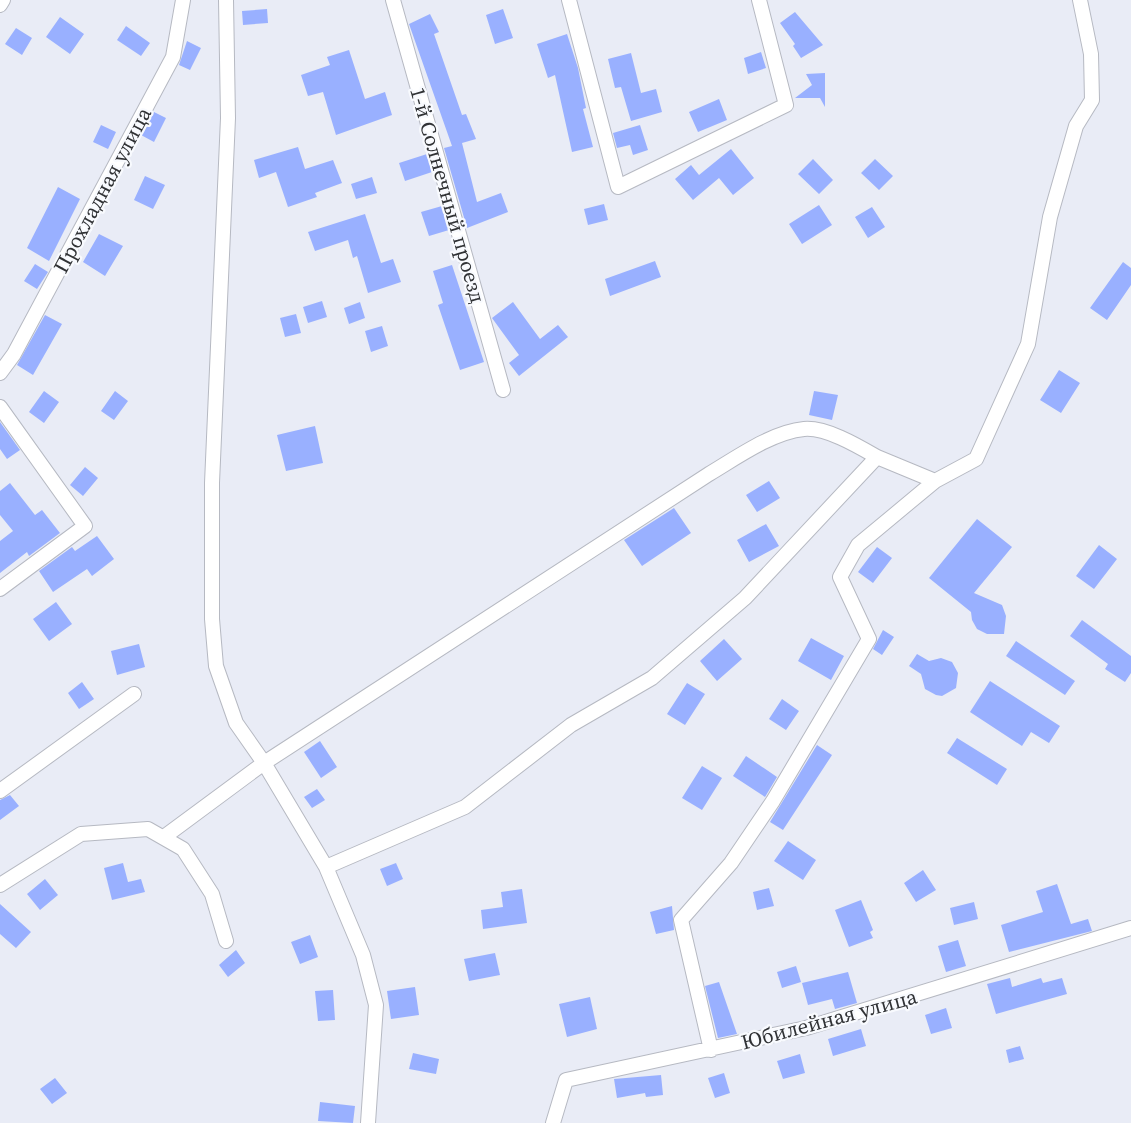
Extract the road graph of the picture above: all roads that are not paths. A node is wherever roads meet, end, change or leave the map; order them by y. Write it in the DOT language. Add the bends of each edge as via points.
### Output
graph roads {
  1 [pos="3,0"];
  2 [pos="183,0"];
  3 [pos="226,0"];
  4 [pos="393,0"];
  5 [pos="569,0"];
  6 [pos="759,0"];
  7 [pos="1080,0"];
  8 [pos="0,5"];
  9 [pos="0,373"];
  10 [pos="504,390"];
  11 [pos="0,407"];
  12 [pos="877,456"];
  13 [pos="935,481"];
  14 [pos="0,589"];
  15 [pos="134,694"];
  16 [pos="264,763"];
  17 [pos="0,790"];
  18 [pos="164,837"];
  19 [pos="326,867"];
  20 [pos="0,885"];
  21 [pos="1131,928"];
  22 [pos="226,940"];
  23 [pos="711,1050"];
  24 [pos="368,1123"];
  25 [pos="553,1123"];
  1 -- 8 [label="street"];
  2 -- 9 [label="street, Прохладная улица" via="173,57 14,354"];
  3 -- 16 [label="street" via="228,118 212,483 212,620 216,666 236,723"];
  4 -- 10 [label="street, 1-й Солнечный проезд"];
  5 -- 6 [label="street" via="618,186 786,105"];
  7 -- 13 [label="street" via="1091,54 1092,100 1076,126 1050,217 1028,344 976,459"];
  11 -- 14 [label="street" via="85,526"];
  12 -- 13 [label="street"];
  12 -- 16 [label="street" via="843,438 805,429 765,442 709,474"];
  12 -- 19 [label="street" via="745,598 652,678 571,725 465,807"];
  13 -- 23 [label="street" via="858,545 840,577 868,639 773,801 731,864 681,920"];
  15 -- 17 [label="street"];
  16 -- 18 [label="street"];
  16 -- 19 [label="street"];
  18 -- 20 [label="street" via="148,829 81,834"];
  18 -- 22 [label="street" via="183,849 212,894"];
  19 -- 24 [label="street" via="363,955 376,1005"];
  21 -- 23 [label="street, Юбилейная улица" via="806,1028"];
  23 -- 25 [label="street, Юбилейная улица" via="566,1080"];
}
